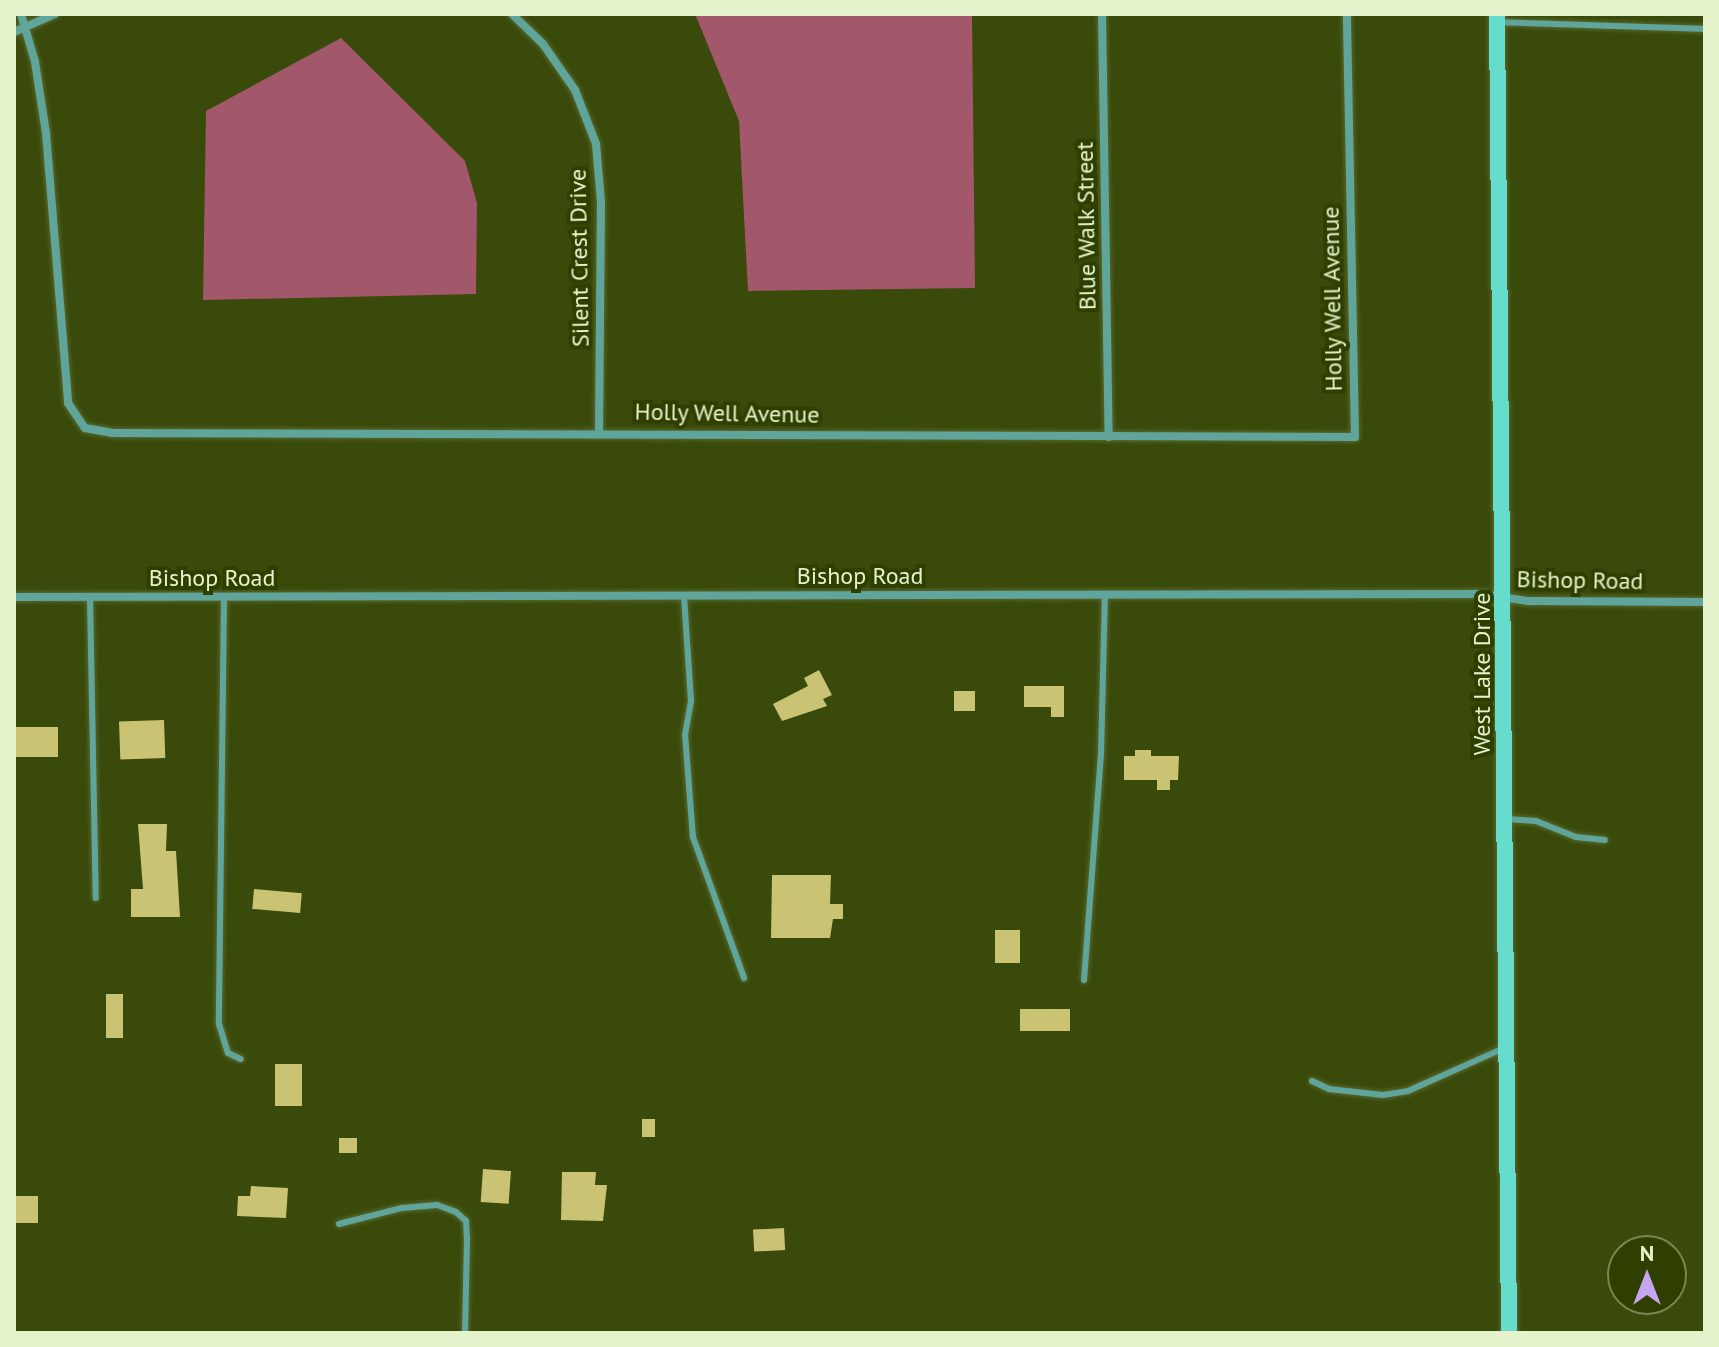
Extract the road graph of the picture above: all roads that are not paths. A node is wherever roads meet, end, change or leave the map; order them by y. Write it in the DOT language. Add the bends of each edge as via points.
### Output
graph roads {
  1 [pos="21,14"];
  2 [pos="55,14"];
  3 [pos="512,14"];
  4 [pos="1102,14"];
  5 [pos="1347,14"];
  6 [pos="1550,14"];
  7 [pos="1607,14"];
  8 [pos="1497,18"];
  9 [pos="14,21"];
  10 [pos="1549,24"];
  11 [pos="1607,25"];
  12 [pos="23,26"];
  13 [pos="1705,29"];
  14 [pos="14,32"];
  15 [pos="599,432"];
  16 [pos="1109,437"];
  17 [pos="684,596"];
  18 [pos="1105,596"];
  19 [pos="14,597"];
  20 [pos="90,598"];
  21 [pos="224,598"];
  22 [pos="1505,598"];
  23 [pos="1705,602"];
  24 [pos="1507,819"];
  25 [pos="1605,840"];
  26 [pos="96,898"];
  27 [pos="744,978"];
  28 [pos="1084,980"];
  29 [pos="1508,1047"];
  30 [pos="241,1059"];
  31 [pos="1312,1081"];
  32 [pos="339,1224"];
  33 [pos="465,1333"];
  34 [pos="1509,1333"];
  1 -- 12 [label="street"];
  2 -- 12 [label="street"];
  3 -- 15 [label="street, Silent Crest Drive" via="543,44 575,90 596,144 601,202"];
  4 -- 16 [label="street, Blue Walk Street"];
  5 -- 16 [label="street, Holly Well Avenue" via="1355,437"];
  6 -- 10 [label="lane"];
  7 -- 11 [label="lane"];
  8 -- 10 [label="lane"];
  8 -- 22 [label="street, West Lake Drive"];
  9 -- 12 [label="street"];
  10 -- 11 [label="lane"];
  11 -- 13 [label="lane"];
  12 -- 14 [label="street"];
  12 -- 15 [label="street, Holly Well Avenue" via="46,133 68,403 85,428 112,433"];
  15 -- 16 [label="street, Holly Well Avenue"];
  17 -- 18 [label="street, Bishop Road"];
  17 -- 21 [label="street, Bishop Road"];
  17 -- 27 [label="lane" via="691,701 685,734 693,837"];
  18 -- 22 [label="street, Bishop Road"];
  18 -- 28 [label="lane" via="1101,755"];
  19 -- 20 [label="street, Bishop Road"];
  20 -- 21 [label="street, Bishop Road"];
  20 -- 26 [label="lane"];
  21 -- 30 [label="lane" via="227,729 219,1024 228,1053"];
  22 -- 23 [label="street, Bishop Road"];
  22 -- 24 [label="street, West Lake Drive"];
  24 -- 25 [label="lane" via="1536,821 1576,837"];
  24 -- 29 [label="street, West Lake Drive"];
  29 -- 31 [label="lane" via="1408,1091 1383,1095 1329,1089"];
  29 -- 34 [label="street, West Lake Drive"];
  32 -- 33 [label="lane" via="402,1208 437,1205 456,1212 466,1221"];
}
